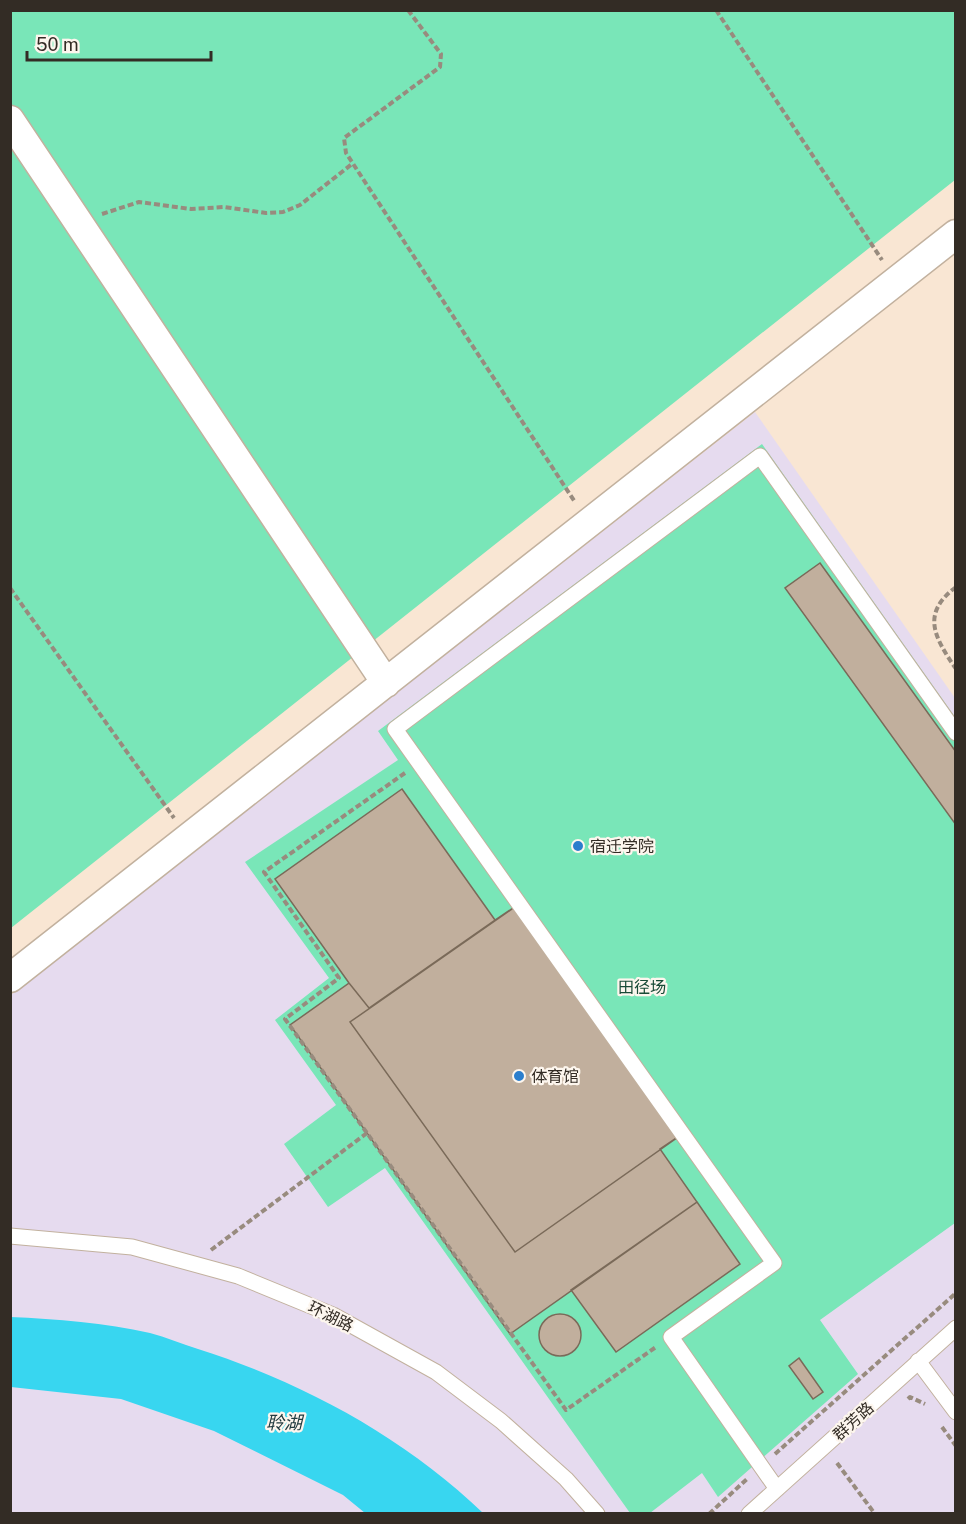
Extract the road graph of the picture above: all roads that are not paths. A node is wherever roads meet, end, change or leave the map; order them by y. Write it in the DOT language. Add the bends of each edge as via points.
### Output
graph roads {
  1 [pos="10,120"];
  2 [pos="956,234"];
  3 [pos="386,682"];
  4 [pos="956,733"];
  5 [pos="10,978"];
  6 [pos="10,1236"];
  7 [pos="956,1328"];
  8 [pos="918,1361"];
  9 [pos="956,1412"];
  10 [pos="777,1489"];
  11 [pos="597,1514"];
  12 [pos="749,1514"];
  1 -- 3 [label="street"];
  2 -- 3 [label="street"];
  3 -- 5 [label="street"];
  4 -- 10 [label="lane" via="760,456 395,729 774,1263 671,1336"];
  6 -- 11 [label="lane, 环湖路" via="132,1247 238,1276 333,1315 436,1372 501,1421 566,1479"];
  7 -- 8 [label="lane, 群芳路"];
  8 -- 9 [label="lane"];
  8 -- 10 [label="lane, 群芳路"];
  10 -- 12 [label="lane, 群芳路"];
}
